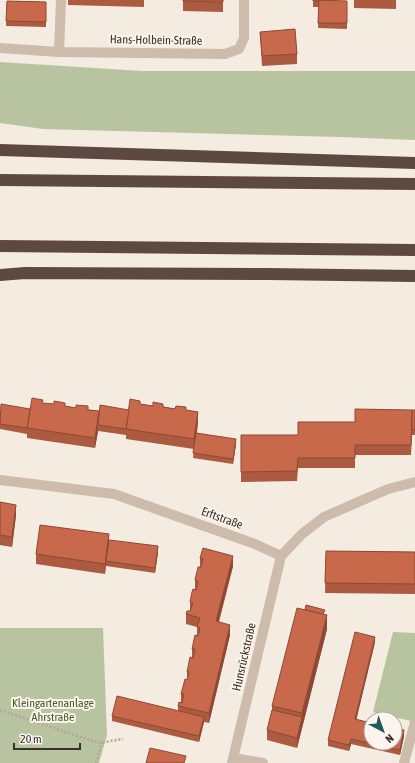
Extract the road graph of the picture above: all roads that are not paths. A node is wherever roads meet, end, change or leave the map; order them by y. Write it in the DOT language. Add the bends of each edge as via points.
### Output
graph roads {
  1 [pos="61,0"];
  2 [pos="244,0"];
  3 [pos="0,48"];
  4 [pos="59,52"];
  5 [pos="0,150"];
  6 [pos="415,163"];
  7 [pos="0,180"];
  8 [pos="415,184"];
  9 [pos="0,246"];
  10 [pos="415,250"];
  11 [pos="0,275"];
  12 [pos="415,276"];
  13 [pos="0,480"];
  14 [pos="415,482"];
  15 [pos="281,556"];
  16 [pos="414,722"];
  17 [pos="233,761"];
  18 [pos="263,763"];
  19 [pos="404,763"];
  1 -- 4 [label="street"];
  2 -- 4 [label="street, Hans-Holbein-Straße" via="244,38 239,49 225,54"];
  3 -- 4 [label="street, Hans-Holbein-Straße"];
  5 -- 6 [label="highway"];
  7 -- 8 [label="highway"];
  9 -- 10 [label="highway"];
  11 -- 12 [label="highway" via="25,273"];
  13 -- 15 [label="street, Erftstraße" via="114,494 255,544"];
  14 -- 15 [label="street" via="388,489 324,517 302,534"];
  15 -- 17 [label="street, Hunsrückstraße"];
  16 -- 19 [label="street"];
  17 -- 18 [label="street"];
}
